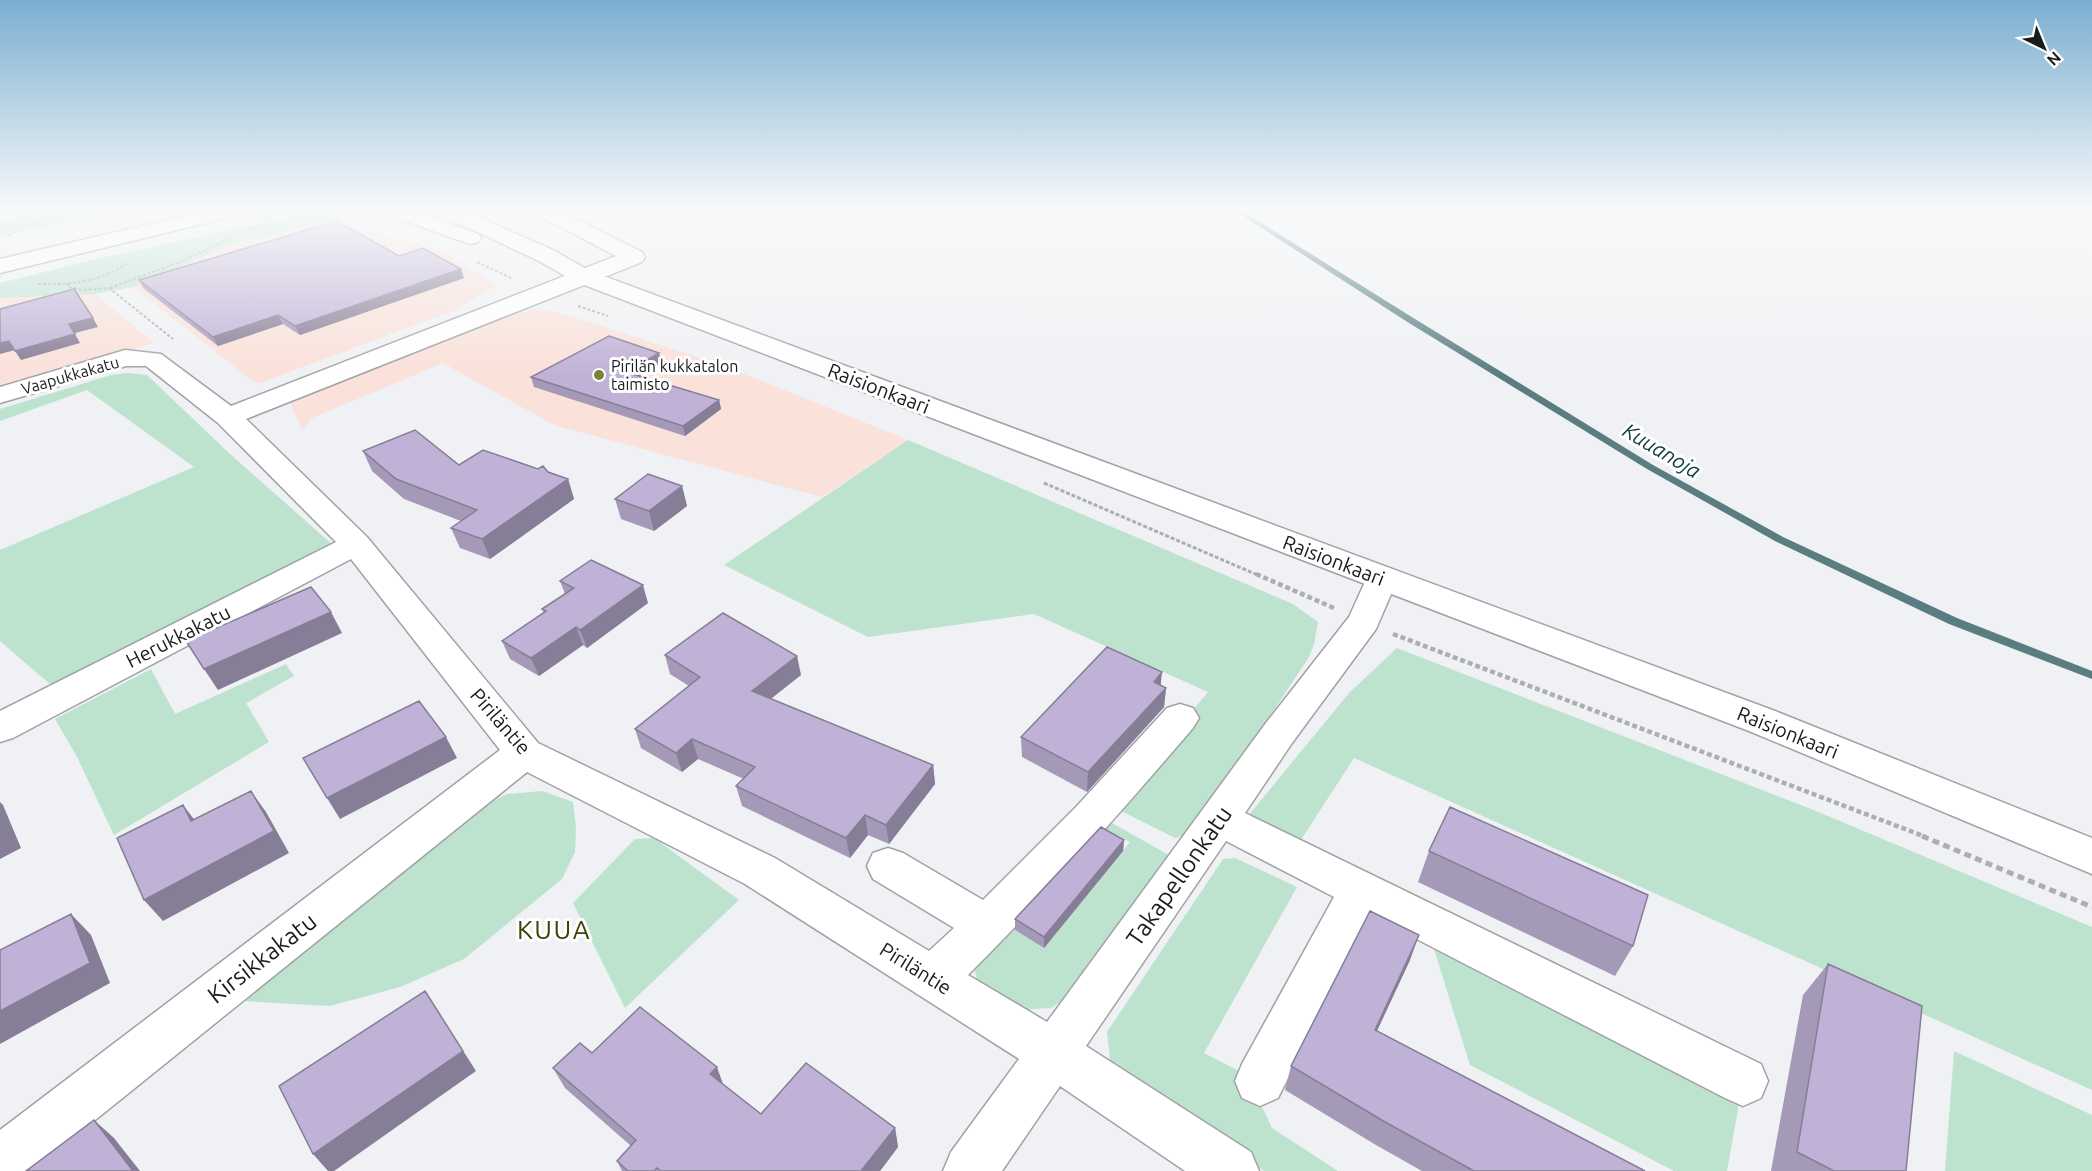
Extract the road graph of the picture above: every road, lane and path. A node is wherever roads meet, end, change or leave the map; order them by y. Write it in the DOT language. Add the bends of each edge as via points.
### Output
graph roads {
  1 [pos="170,266"];
  2 [pos="485,266"];
  3 [pos="548,266"];
  4 [pos="563,266"];
  5 [pos="605,266"];
  6 [pos="577,274"];
  7 [pos="109,288"];
  8 [pos="542,292"];
  9 [pos="616,319"];
  10 [pos="0,395"];
  11 [pos="228,417"];
  12 [pos="1037,480"];
  13 [pos="356,544"];
  14 [pos="1382,578"];
  15 [pos="1364,621"];
  16 [pos="1180,718"];
  17 [pos="0,728"];
  18 [pos="524,753"];
  19 [pos="1220,819"];
  20 [pos="2092,856"];
  21 [pos="888,866"];
  22 [pos="1361,889"];
  23 [pos="2092,907"];
  24 [pos="988,926"];
  25 [pos="933,978"];
  26 [pos="1053,1053"];
  27 [pos="1260,1081"];
  28 [pos="1743,1081"];
  29 [pos="0,1163"];
  30 [pos="970,1171"];
  31 [pos="1232,1171"];
  1 -- 7 [label="path"];
  2 -- 8 [label="path"];
  3 -- 6 [label="street, Raisionkaari"];
  4 -- 6 [label="street, Raisionkaari"];
  5 -- 6 [label="street"];
  6 -- 8 [label="street"];
  6 -- 14 [label="street, Raisionkaari"];
  8 -- 9 [label="path"];
  8 -- 11 [label="street"];
  10 -- 11 [label="street, Vaapukkakatu" via="125,358 152,359"];
  11 -- 13 [label="street, Piriläntie"];
  12 -- 15 [label="path"];
  13 -- 17 [label="street, Herukkakatu"];
  13 -- 18 [label="street, Piriläntie"];
  14 -- 15 [label="street, Takapellonkatu"];
  14 -- 20 [label="street, Raisionkaari" via="1762,721"];
  15 -- 19 [label="street, Takapellonkatu"];
  15 -- 23 [label="path" via="1908,830"];
  16 -- 24 [label="street"];
  18 -- 25 [label="street, Piriläntie" via="760,871"];
  18 -- 29 [label="street, Kirsikkakatu"];
  19 -- 22 [label="street"];
  19 -- 26 [label="street, Takapellonkatu"];
  21 -- 24 [label="street"];
  22 -- 27 [label="street"];
  22 -- 28 [label="street"];
  24 -- 25 [label="street"];
  25 -- 26 [label="street, Piriläntie"];
  26 -- 30 [label="street, Takapellonkatu"];
  26 -- 31 [label="street, Piriläntie"];
}
